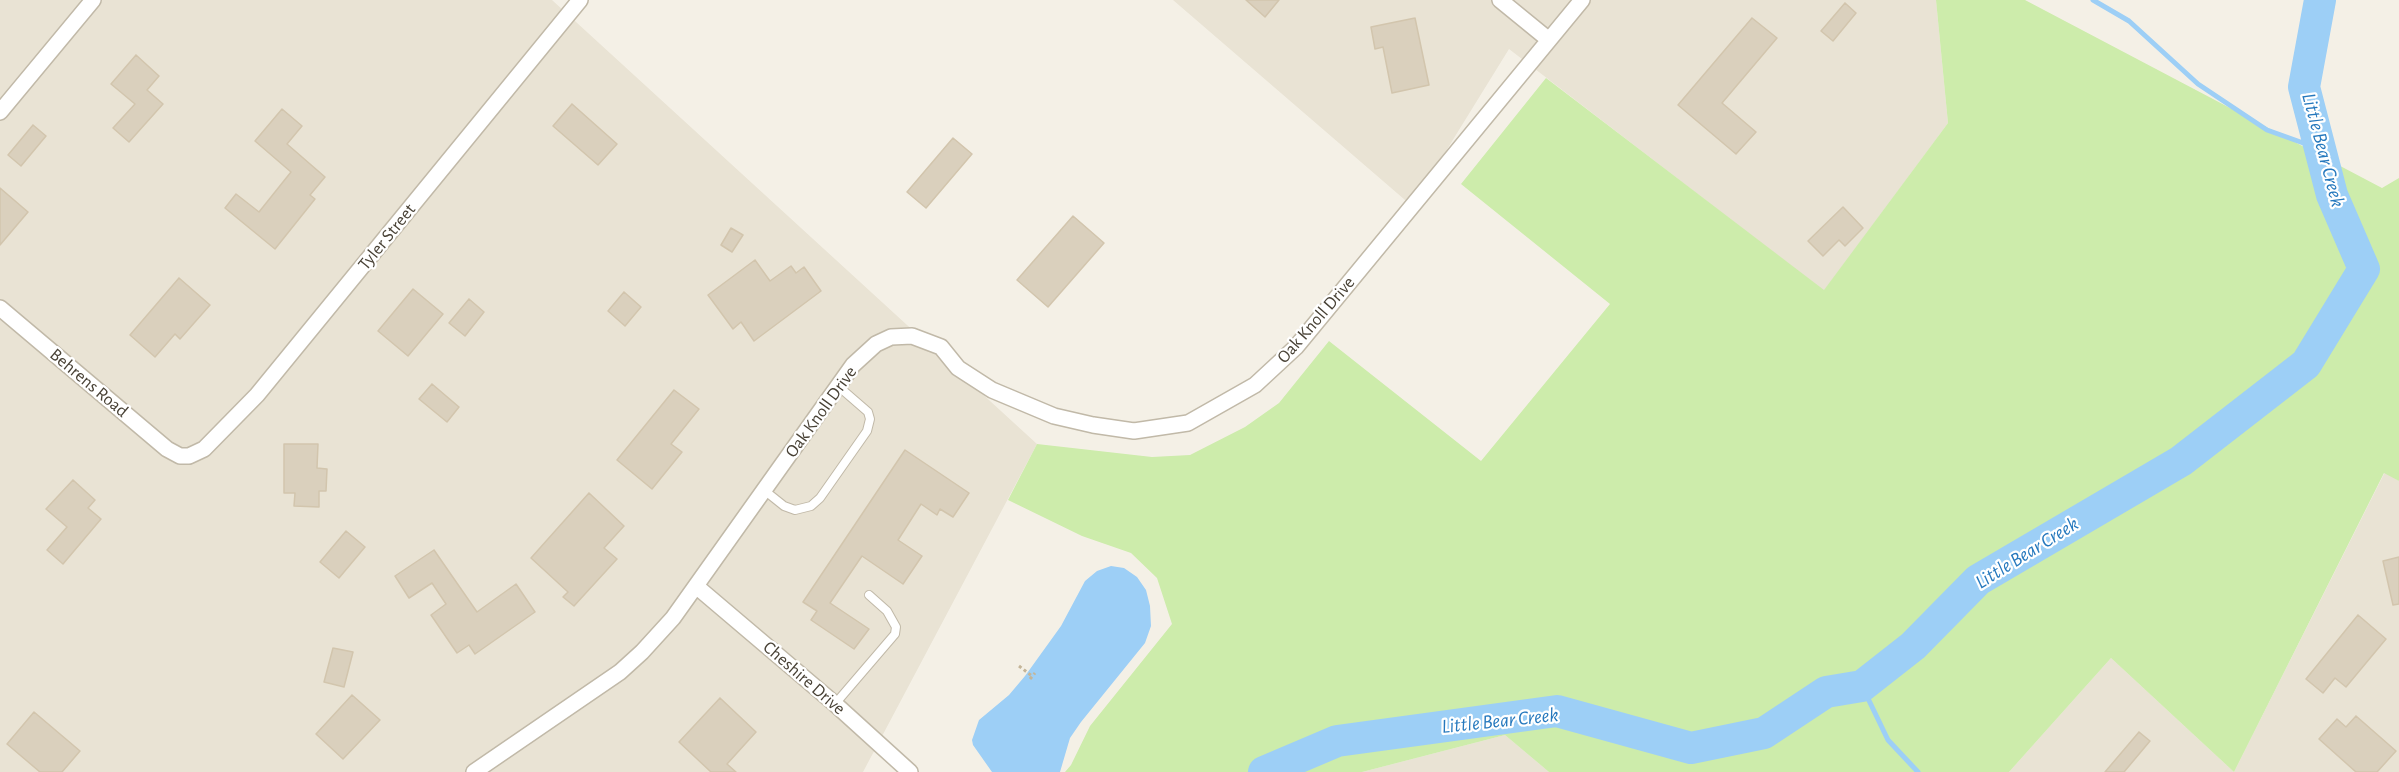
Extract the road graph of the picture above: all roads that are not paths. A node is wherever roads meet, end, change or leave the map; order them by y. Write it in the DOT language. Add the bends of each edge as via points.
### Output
graph roads {
  1 [pos="93,0"];
  2 [pos="580,0"];
  3 [pos="1500,0"];
  4 [pos="1582,0"];
  5 [pos="1549,40"];
  6 [pos="0,112"];
  7 [pos="0,308"];
  8 [pos="838,386"];
  9 [pos="180,456"];
  10 [pos="764,490"];
  11 [pos="696,586"];
  12 [pos="869,595"];
  13 [pos="835,704"];
  14 [pos="474,772"];
  15 [pos="910,772"];
  1 -- 6 [label="street"];
  2 -- 9 [label="street, Tyler Street" via="257,395 204,448"];
  3 -- 5 [label="street"];
  4 -- 5 [label="street, Oak Knoll Drive"];
  5 -- 8 [label="street, Oak Knoll Drive" via="1296,347 1255,385 1188,423 1134,431 1054,416 992,390 958,368 941,347 912,336 891,337 876,345 853,365"];
  7 -- 9 [label="street, Behrens Road"];
  8 -- 10 [label="street, Oak Knoll Drive"];
  8 -- 10 [label="lane" via="868,412 870,419 867,431 820,498 811,506 795,510"];
  10 -- 11 [label="street, Oak Knoll Drive"];
  11 -- 13 [label="street, Cheshire Drive"];
  11 -- 14 [label="street, Oak Knoll Drive" via="673,618 620,672"];
  12 -- 13 [label="lane" via="887,611 896,627 895,634"];
  13 -- 15 [label="street, Cheshire Drive"];
}
